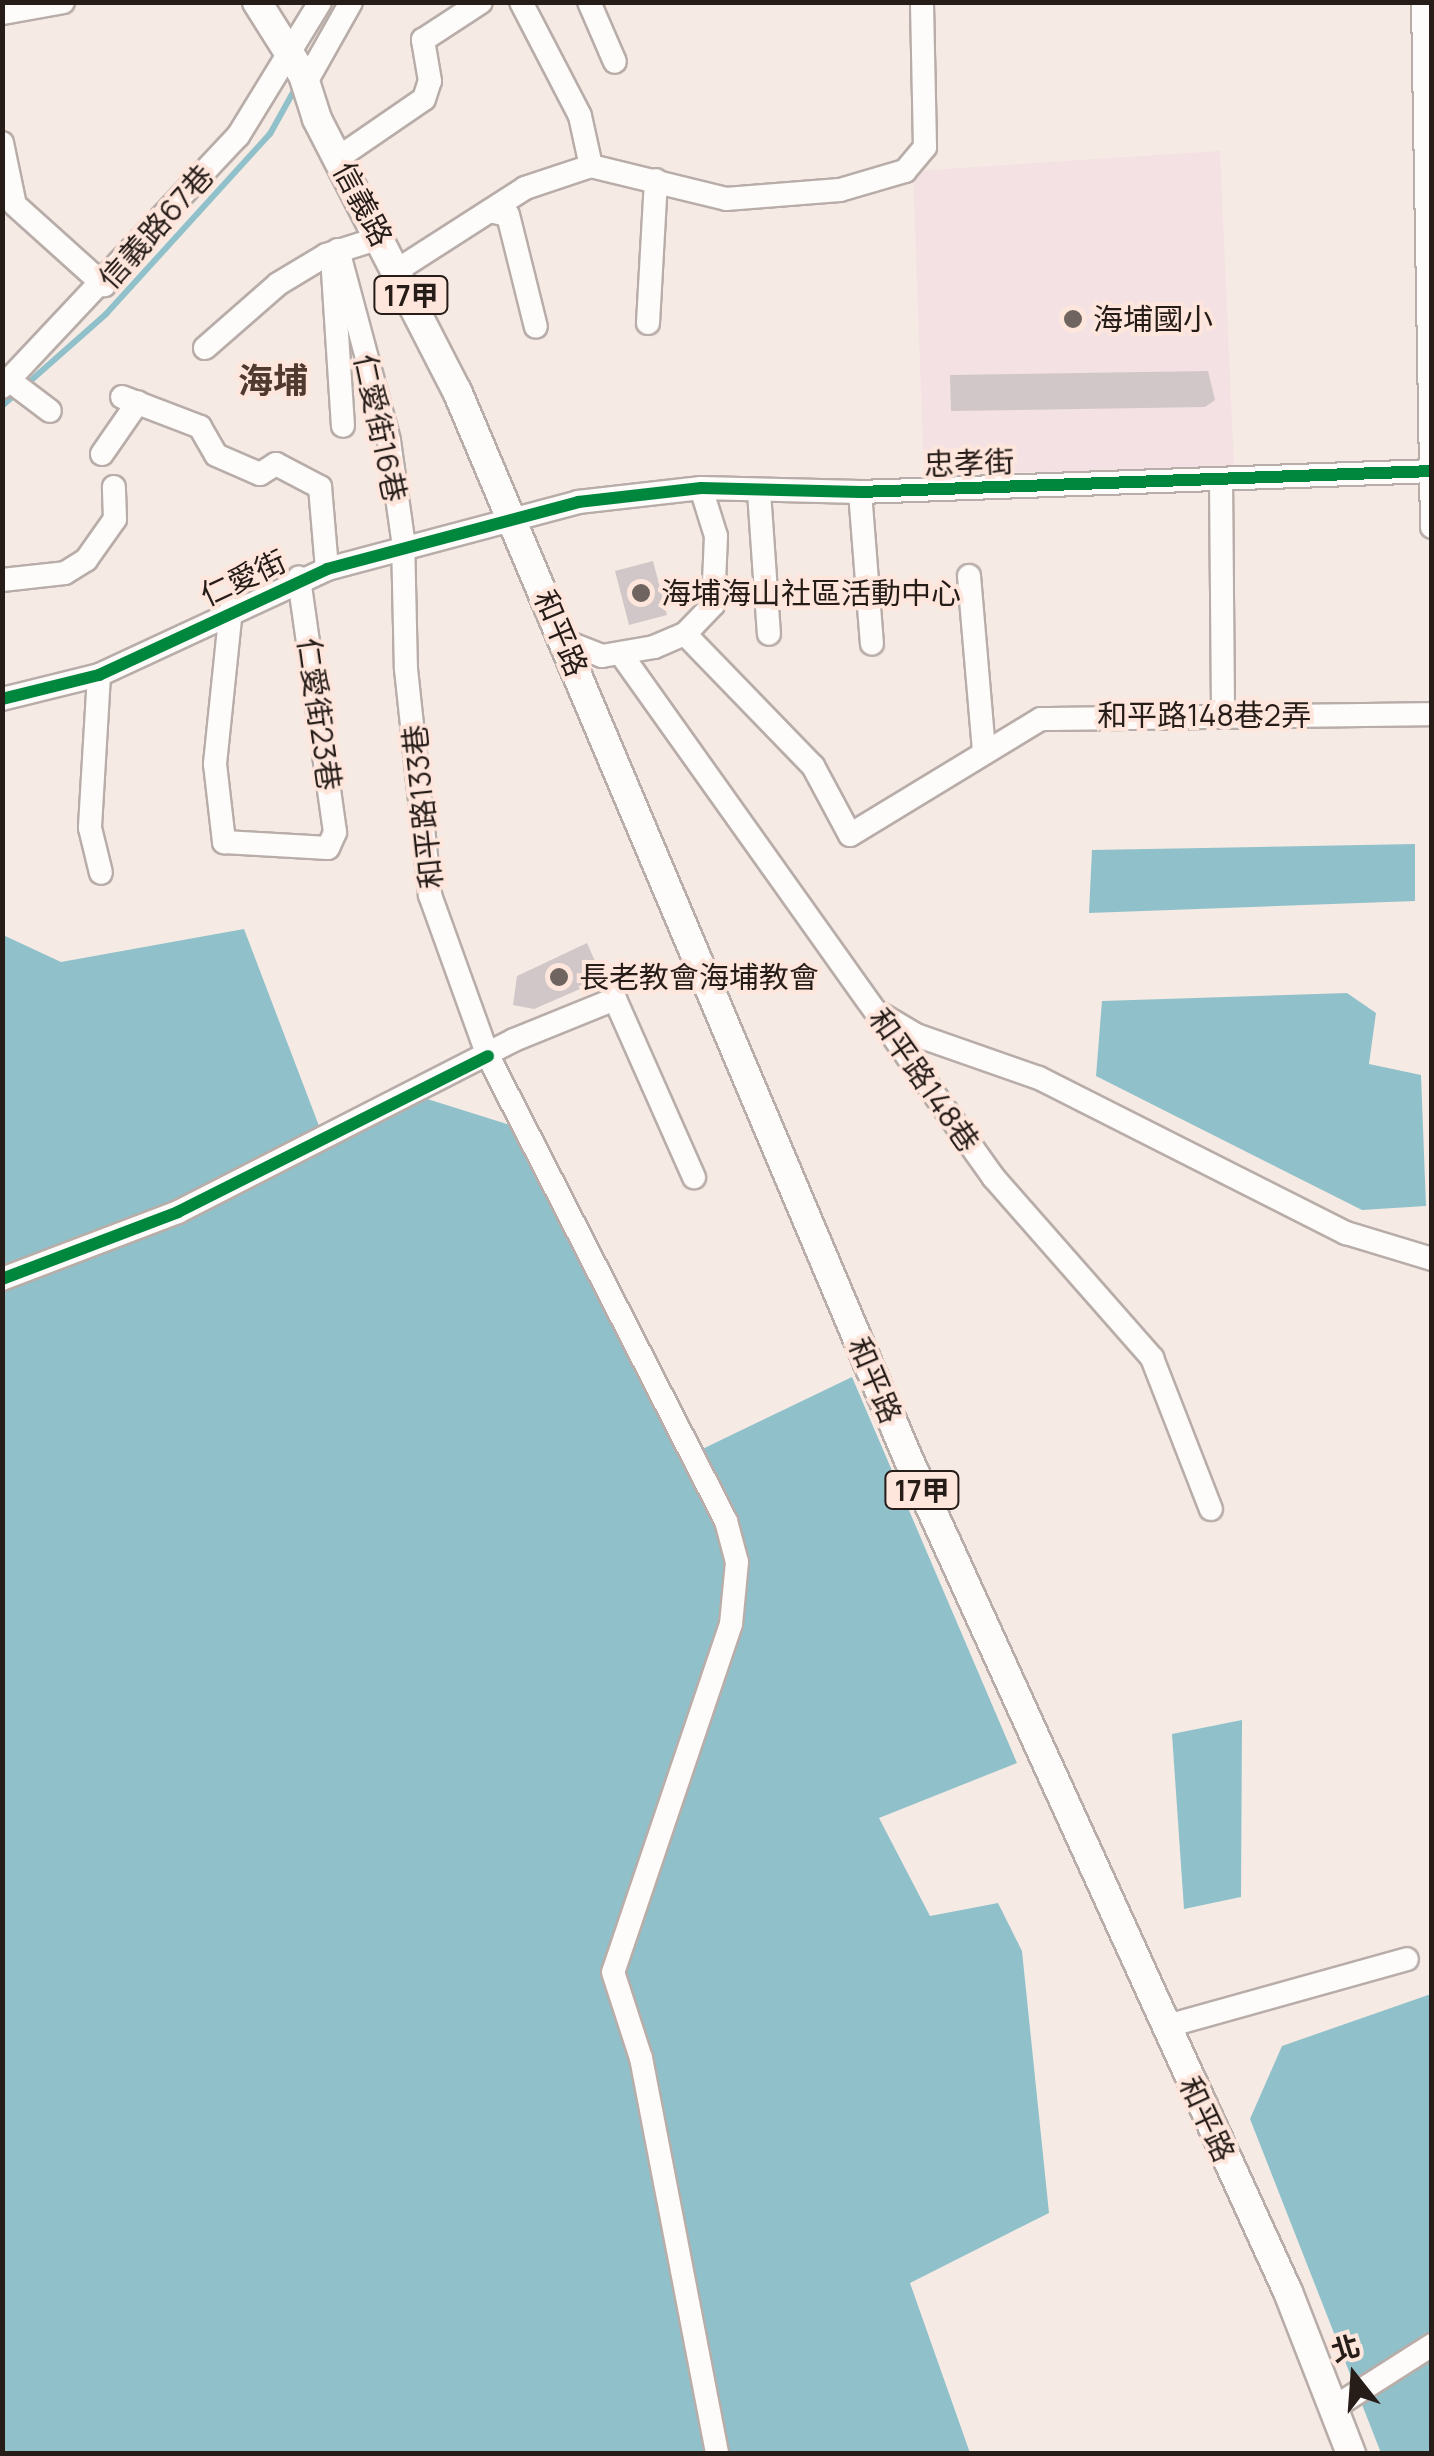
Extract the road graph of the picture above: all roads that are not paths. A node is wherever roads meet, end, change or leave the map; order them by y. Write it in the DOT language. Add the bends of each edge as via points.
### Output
graph roads {
  1 [pos="63,2"];
  2 [pos="257,2"];
  3 [pos="320,2"];
  4 [pos="352,2"];
  5 [pos="481,2"];
  6 [pos="521,2"];
  7 [pos="590,2"];
  8 [pos="922,2"];
  9 [pos="1423,2"];
  10 [pos="2,13"];
  11 [pos="614,62"];
  12 [pos="298,67"];
  13 [pos="2,142"];
  14 [pos="338,158"];
  15 [pos="591,166"];
  16 [pos="656,180"];
  17 [pos="490,211"];
  18 [pos="380,238"];
  19 [pos="1427,244"];
  20 [pos="332,252"];
  21 [pos="399,269"];
  22 [pos="104,284"];
  23 [pos="648,323"];
  24 [pos="536,327"];
  25 [pos="205,348"];
  26 [pos="12,386"];
  27 [pos="50,411"];
  28 [pos="343,426"];
  29 [pos="102,454"];
  30 [pos="1430,471"];
  31 [pos="1221,478"];
  32 [pos="114,487"];
  33 [pos="701,488"];
  34 [pos="759,492"];
  35 [pos="860,492"];
  36 [pos="511,519"];
  37 [pos="1432,527"];
  38 [pos="404,549"];
  39 [pos="327,569"];
  40 [pos="970,576"];
  41 [pos="299,578"];
  42 [pos="2,580"];
  43 [pos="230,609"];
  44 [pos="685,634"];
  45 [pos="769,634"];
  46 [pos="564,641"];
  47 [pos="872,644"];
  48 [pos="621,654"];
  49 [pos="99,675"];
  50 [pos="2,698"];
  51 [pos="1432,714"];
  52 [pos="1223,716"];
  53 [pos="984,750"];
  54 [pos="100,873"];
  55 [pos="875,1010"];
  56 [pos="488,1056"];
  57 [pos="694,1177"];
  58 [pos="1432,1259"];
  59 [pos="2,1279"];
  60 [pos="1211,1509"];
  61 [pos="1407,1960"];
  62 [pos="1164,2027"];
  63 [pos="1432,2345"];
  64 [pos="1333,2408"];
  65 [pos="717,2454"];
  66 [pos="1351,2454"];
  1 -- 10 [label="street"];
  2 -- 12 [label="main road, 信義路 / 17甲"];
  3 -- 12 [label="street"];
  4 -- 12 [label="street"];
  5 -- 14 [label="street" via="423,40 430,81 424,99"];
  6 -- 15 [label="street" via="580,116"];
  7 -- 11 [label="street"];
  8 -- 16 [label="street" via="925,147 906,171 840,190 726,199"];
  9 -- 19 [label="street"];
  12 -- 14 [label="main road, 信義路 / 17甲"];
  12 -- 22 [label="street, 信義路67巷"];
  13 -- 22 [label="street" via="15,205"];
  14 -- 18 [label="main road, 信義路 / 17甲"];
  15 -- 16 [label="street"];
  15 -- 17 [label="street" via="540,182"];
  16 -- 23 [label="street"];
  17 -- 21 [label="street"];
  17 -- 24 [label="street" via="508,215"];
  18 -- 20 [label="street"];
  18 -- 21 [label="main road, 信義路 / 17甲"];
  19 -- 30 [label="street"];
  20 -- 25 [label="street" via="254,300 230,333"];
  20 -- 28 [label="street"];
  20 -- 38 [label="street, 仁愛街16巷" via="388,441"];
  21 -- 36 [label="main road, 信義路 / 17甲"];
  22 -- 26 [label="street, 信義路67巷"];
  26 -- 27 [label="street"];
  29 -- 39 [label="street" via="130,399 200,427 216,455 260,474 276,464 320,487"];
  30 -- 31 [label="street, 忠孝街"];
  30 -- 37 [label="street"];
  31 -- 35 [label="street, 忠孝街"];
  31 -- 52 [label="street"];
  32 -- 42 [label="street" via="116,519 86,560 64,573"];
  33 -- 34 [label="street, 忠孝街"];
  33 -- 36 [label="street, 忠孝街" via="578,502"];
  33 -- 44 [label="street" via="716,536 714,605"];
  34 -- 35 [label="street, 忠孝街"];
  34 -- 45 [label="street"];
  35 -- 47 [label="street"];
  36 -- 38 [label="street, 仁愛街"];
  36 -- 46 [label="main road, 和平路 / 17甲"];
  38 -- 39 [label="street, 仁愛街"];
  38 -- 56 [label="street, 和平路133巷" via="426,872"];
  39 -- 41 [label="street, 仁愛街"];
  40 -- 53 [label="street"];
  41 -- 43 [label="street, 仁愛街"];
  41 -- 43 [label="street, 仁愛街23巷" via="335,832 328,848 224,842 215,764"];
  43 -- 49 [label="street, 仁愛街"];
  44 -- 48 [label="street"];
  44 -- 53 [label="street, 和平路148巷2弄" via="813,766 850,835"];
  46 -- 48 [label="street"];
  46 -- 62 [label="main road, 和平路 / 17甲" via="906,1456"];
  48 -- 55 [label="street, 和平路148巷"];
  49 -- 50 [label="street, 仁愛街"];
  49 -- 54 [label="street" via="90,828"];
  51 -- 52 [label="street, 和平路148巷2弄"];
  52 -- 53 [label="street, 和平路148巷2弄" via="1040,718"];
  55 -- 58 [label="street" via="916,1035 1039,1078 1346,1234"];
  55 -- 60 [label="street, 和平路148巷" via="994,1178 1152,1358"];
  56 -- 57 [label="street" via="616,999"];
  56 -- 59 [label="street" via="178,1212"];
  56 -- 65 [label="street, 和平路133巷" via="726,1521 737,1562 730,1624 613,1972 641,2058"];
  61 -- 62 [label="street"];
  62 -- 64 [label="main road, 和平路 / 17甲"];
  63 -- 64 [label="street"];
  64 -- 66 [label="main road, 和平路 / 17甲"];
}
